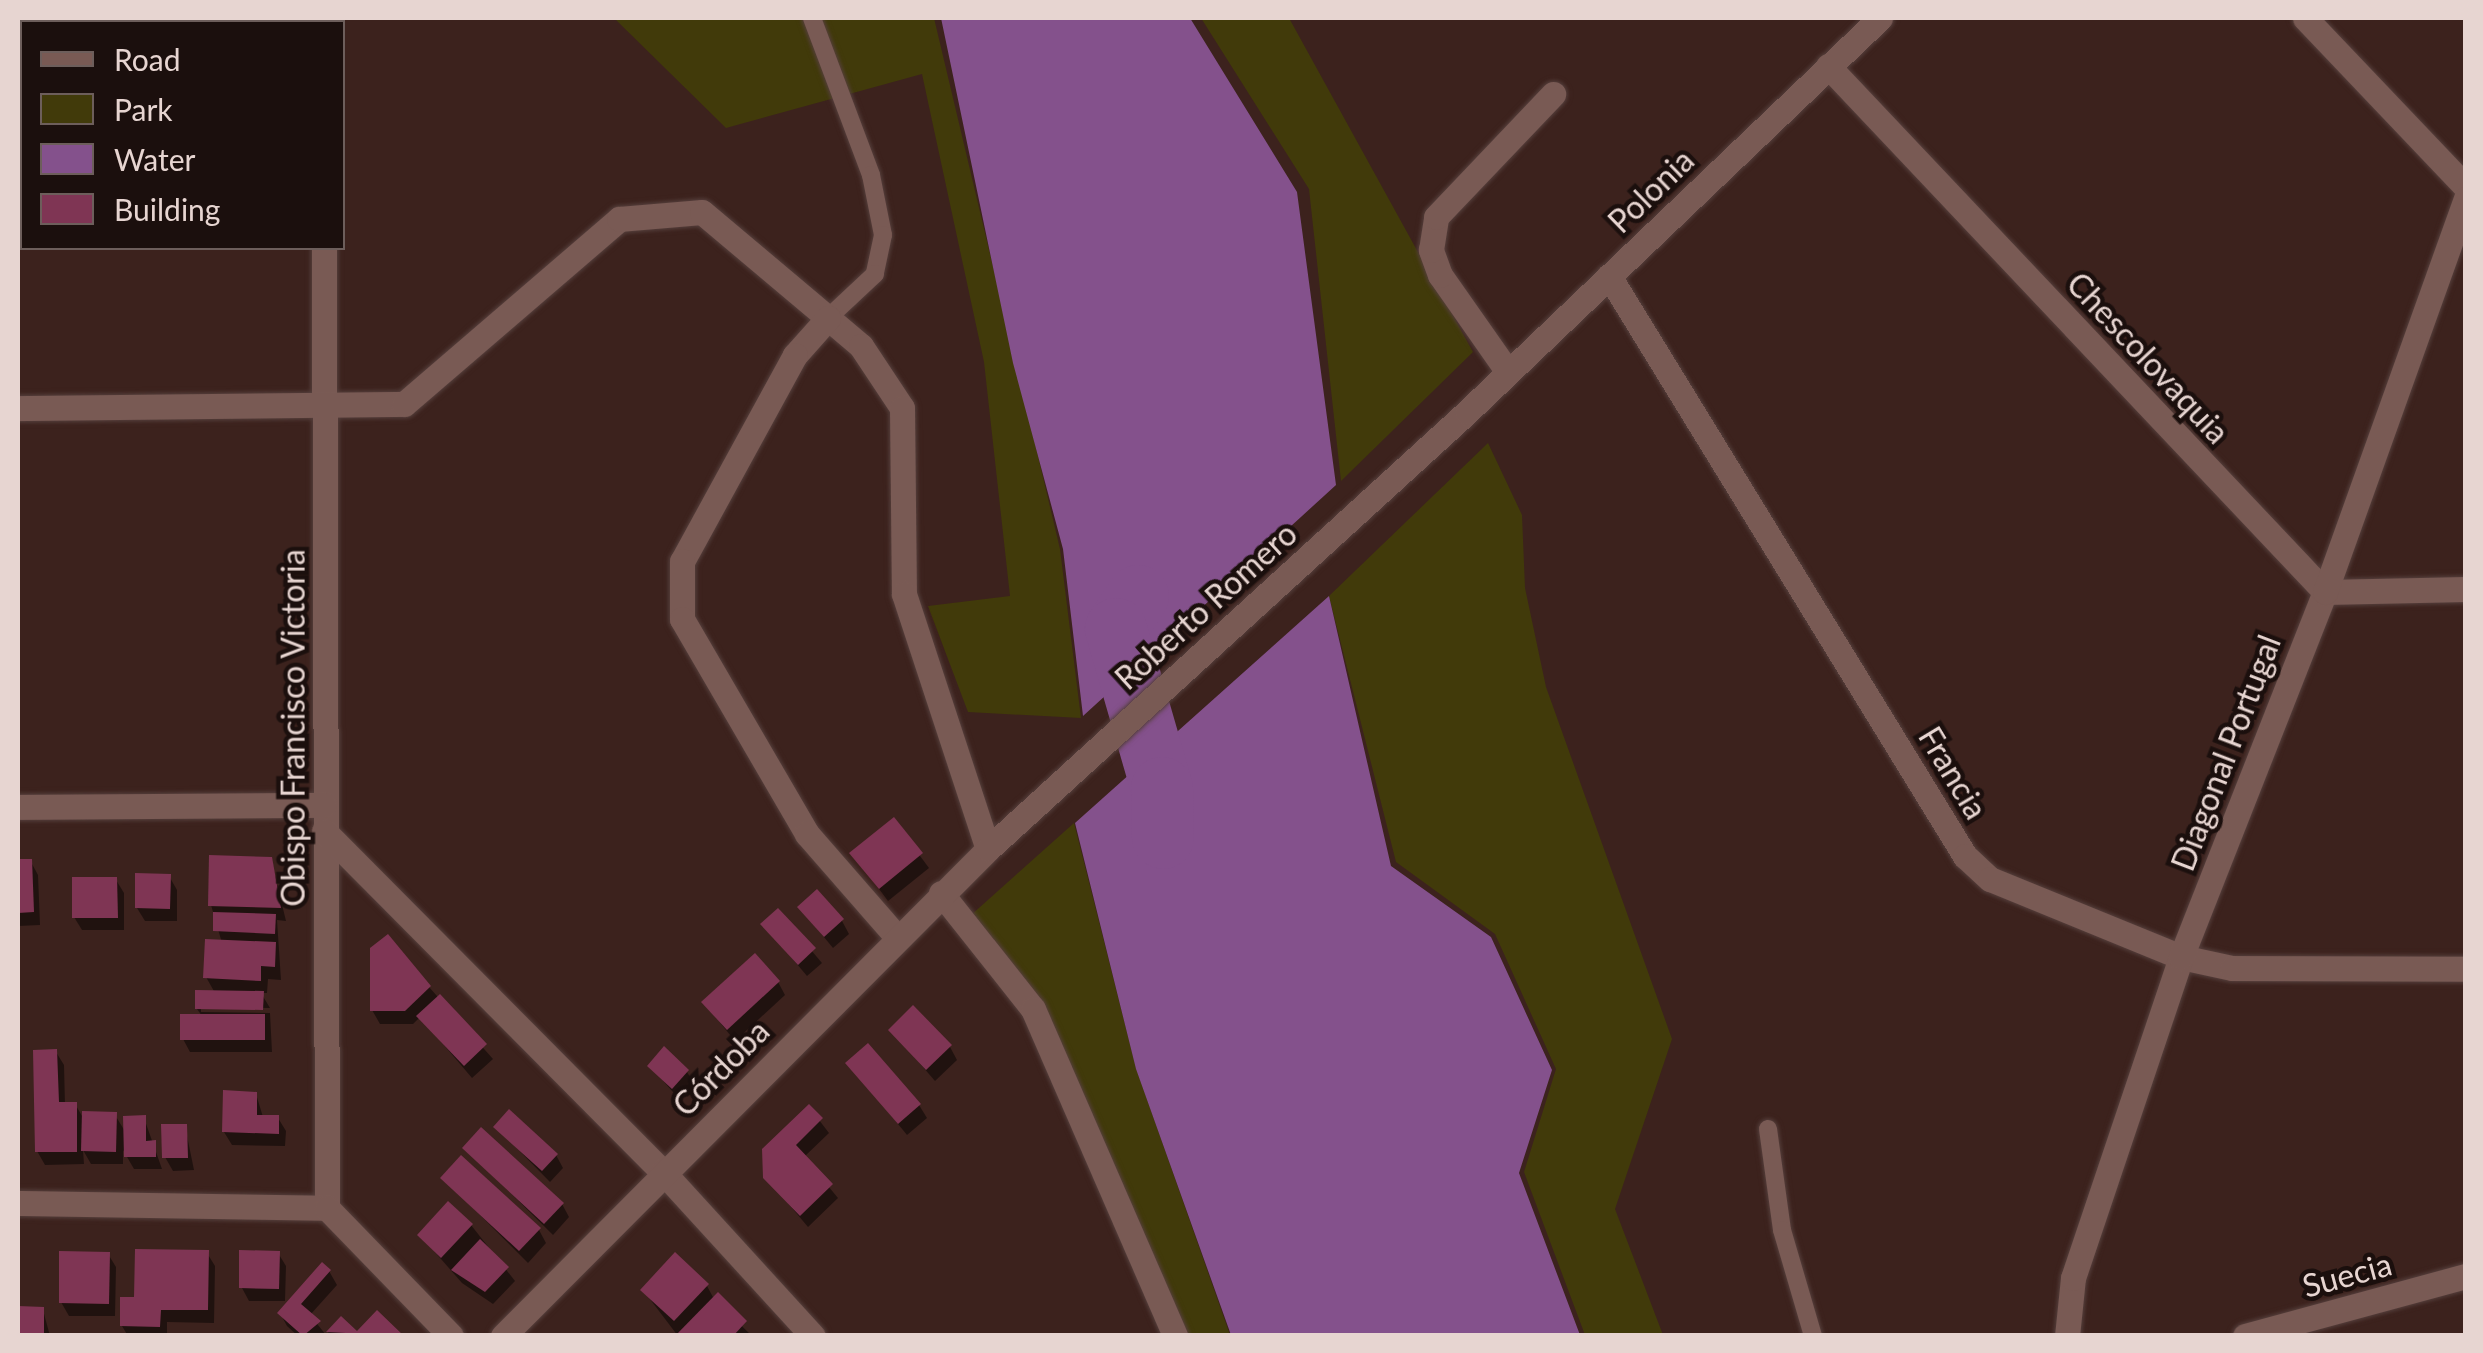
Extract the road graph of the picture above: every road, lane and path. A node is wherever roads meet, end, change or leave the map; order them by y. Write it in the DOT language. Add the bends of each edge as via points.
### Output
graph roads {
  1 [pos="812,18"];
  2 [pos="1880,18"];
  3 [pos="2305,18"];
  4 [pos="1828,66"];
  5 [pos="1553,94"];
  6 [pos="2466,187"];
  7 [pos="2466,199"];
  8 [pos="324,250"];
  9 [pos="1609,276"];
  10 [pos="828,318"];
  11 [pos="1508,372"];
  12 [pos="327,406"];
  13 [pos="18,408"];
  14 [pos="1467,412"];
  15 [pos="2466,589"];
  16 [pos="2324,592"];
  17 [pos="18,807"];
  18 [pos="324,818"];
  19 [pos="988,849"];
  20 [pos="942,894"];
  21 [pos="897,938"];
  22 [pos="2181,957"];
  23 [pos="2466,968"];
  24 [pos="1768,1129"];
  25 [pos="663,1172"];
  26 [pos="18,1204"];
  27 [pos="327,1208"];
  28 [pos="2466,1276"];
  29 [pos="451,1336"];
  30 [pos="503,1336"];
  31 [pos="812,1336"];
  32 [pos="1175,1336"];
  33 [pos="1813,1336"];
  34 [pos="2067,1336"];
  35 [pos="2244,1336"];
  1 -- 10 [label="lane" via="871,175 883,235 875,274"];
  2 -- 4 [label="street, Polonia"];
  3 -- 6 [label="street"];
  4 -- 9 [label="street, Polonia"];
  4 -- 16 [label="street, Chescolovaquia"];
  5 -- 11 [label="street" via="1436,216 1431,250 1440,275"];
  7 -- 16 [label="street, Diagonal Portugal"];
  8 -- 12 [label="street, Obispo Francisco Victoria"];
  9 -- 11 [label="street, Polonia"];
  9 -- 22 [label="street, Francia" via="1965,856 1990,879"];
  10 -- 12 [label="street" via="702,212 619,219 404,404"];
  10 -- 19 [label="street" via="861,346 902,408 904,594"];
  10 -- 21 [label="street" via="795,355 682,561 682,619 807,834"];
  11 -- 14 [label="street, Polonia"];
  12 -- 13 [label="street"];
  12 -- 18 [label="street, Obispo Francisco Victoria"];
  14 -- 19 [label="street, Roberto Romero"];
  15 -- 16 [label="street"];
  16 -- 22 [label="street, Diagonal Portugal"];
  17 -- 18 [label="street"];
  18 -- 25 [label="street"];
  18 -- 27 [label="street, Obispo Francisco Victoria"];
  19 -- 20 [label="street, Córdoba"];
  20 -- 21 [label="street, Córdoba"];
  20 -- 32 [label="street" via="1033,1008"];
  21 -- 25 [label="street, Córdoba"];
  22 -- 23 [label="street, Francia" via="2232,968"];
  22 -- 34 [label="street, Diagonal Portugal" via="2073,1278"];
  24 -- 33 [label="lane" via="1782,1230"];
  25 -- 30 [label="street, Córdoba"];
  25 -- 31 [label="street"];
  26 -- 27 [label="street"];
  27 -- 29 [label="street"];
  28 -- 35 [label="street, Suecia"];
}
